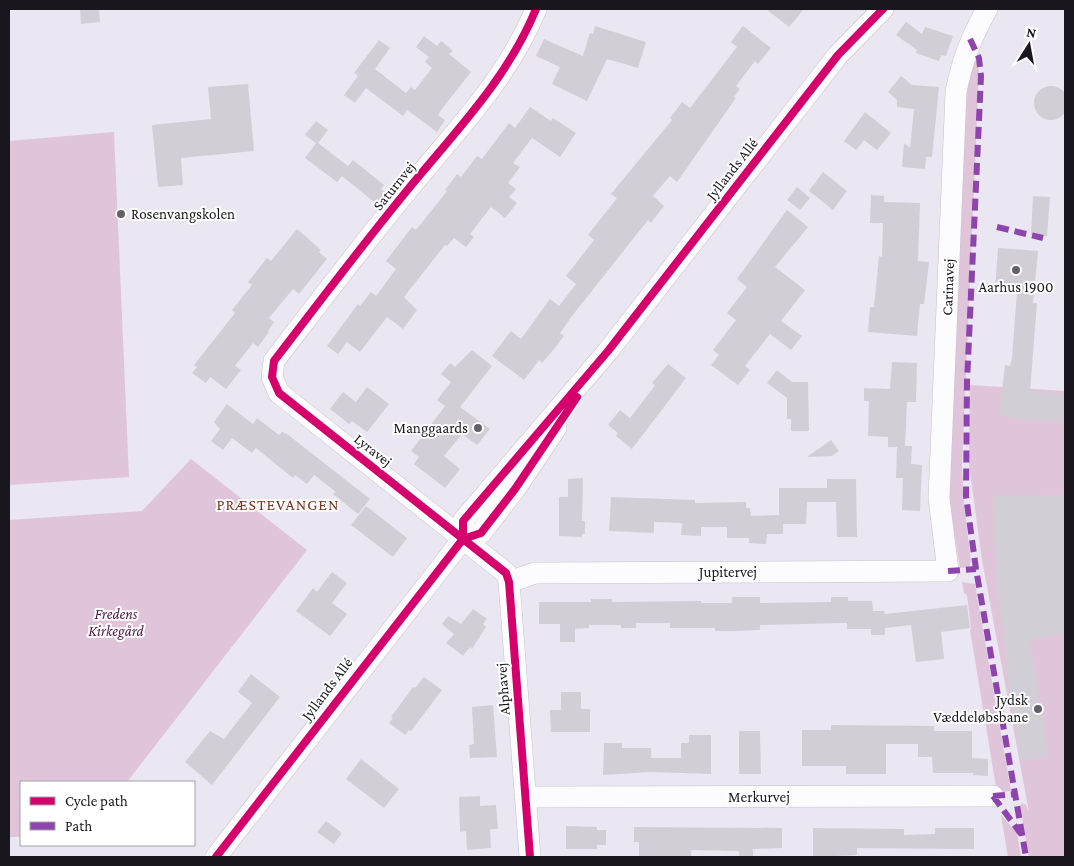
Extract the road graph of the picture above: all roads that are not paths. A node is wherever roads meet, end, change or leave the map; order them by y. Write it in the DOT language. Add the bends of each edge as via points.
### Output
graph roads {
  1 [pos="536,9"];
  2 [pos="866,9"];
  3 [pos="882,9"];
  4 [pos="987,9"];
  5 [pos="838,55"];
  6 [pos="272,377"];
  7 [pos="463,538"];
  8 [pos="948,571"];
  9 [pos="508,582"];
  10 [pos="993,796"];
  11 [pos="525,797"];
  12 [pos="216,857"];
  13 [pos="530,857"];
  1 -- 6 [label="street, Saturnvej" via="509,64 274,361"];
  2 -- 5 [label="street, Jyllands Allé"];
  3 -- 5 [label="street, Jyllands Allé"];
  4 -- 8 [label="street, Carinavej" via="970,39 956,92 939,498"];
  5 -- 7 [label="street, Jyllands Allé" via="608,351 463,520"];
  6 -- 7 [label="street, Lyravej" via="279,393"];
  7 -- 9 [label="street" via="499,566 506,573"];
  7 -- 12 [label="street, Jyllands Allé"];
  8 -- 9 [label="street, Jupitervej" via="535,573"];
  9 -- 11 [label="street, Alphavej"];
  10 -- 11 [label="street, Merkurvej"];
  11 -- 13 [label="street, Alphavej"];
}
